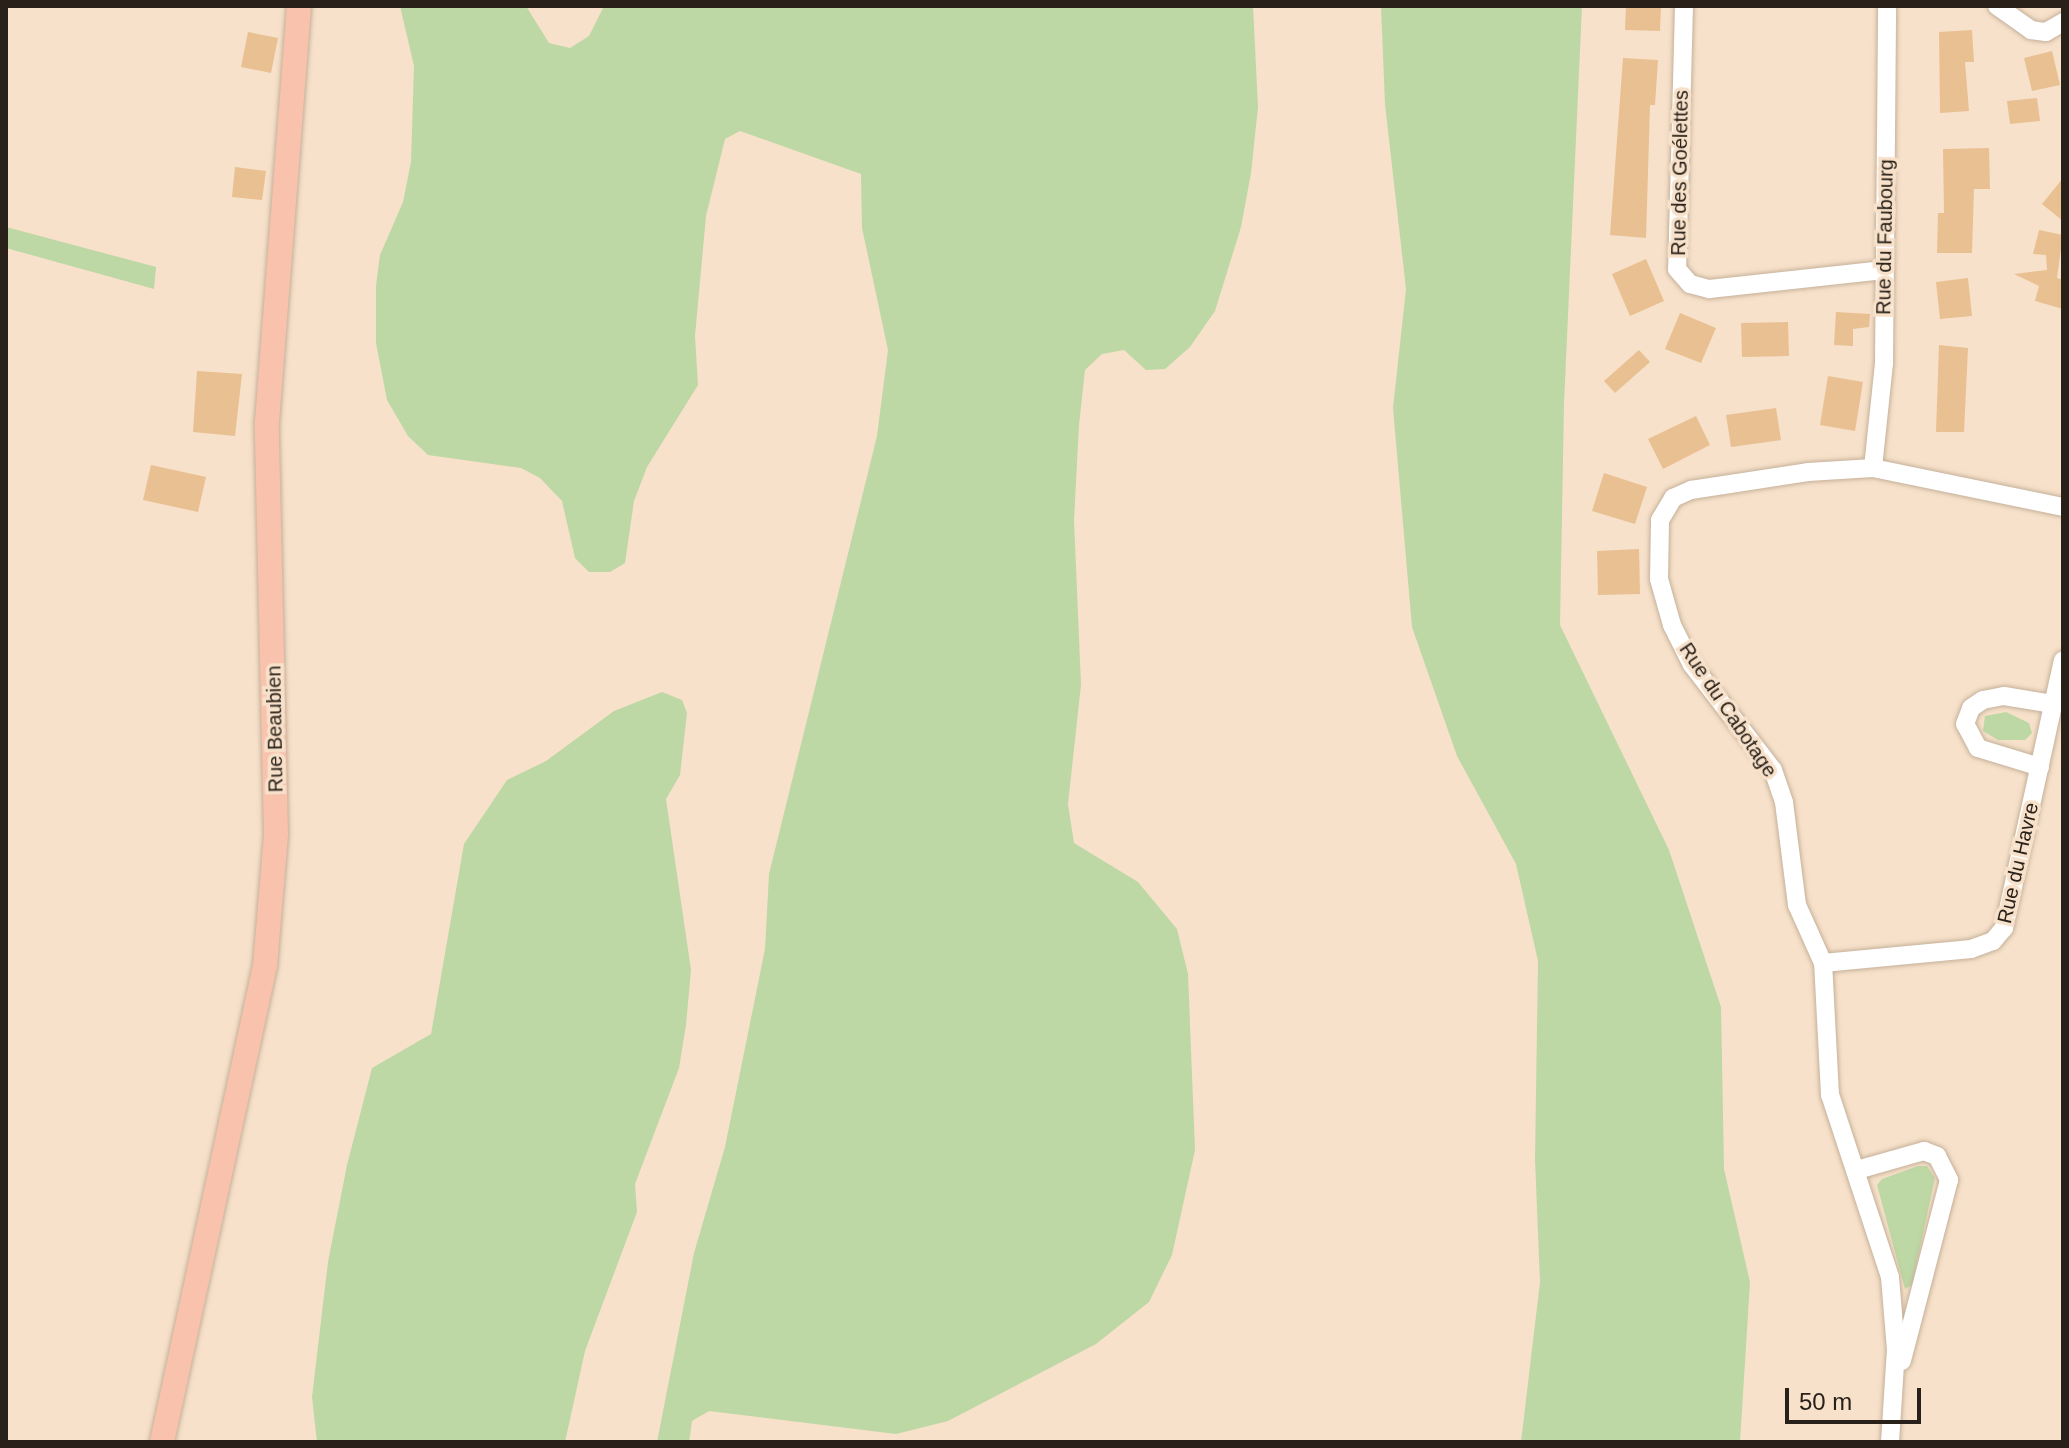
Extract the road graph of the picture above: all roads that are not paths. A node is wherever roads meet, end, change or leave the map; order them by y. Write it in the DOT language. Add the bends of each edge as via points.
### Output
graph roads {
  1 [pos="299,6"];
  2 [pos="1684,6"];
  3 [pos="1887,6"];
  4 [pos="1997,6"];
  5 [pos="2063,22"];
  6 [pos="1884,270"];
  7 [pos="1873,468"];
  8 [pos="2063,507"];
  9 [pos="2063,660"];
  10 [pos="2053,704"];
  11 [pos="2040,767"];
  12 [pos="1823,963"];
  13 [pos="1857,1170"];
  14 [pos="1896,1383"];
  15 [pos="162,1442"];
  16 [pos="1890,1442"];
  1 -- 15 [label="main road, Rue Beaubien" via="267,422 276,834 266,951"];
  2 -- 6 [label="street, Rue des Goélettes" via="1677,269 1690,284 1709,289"];
  3 -- 6 [label="street, Rue du Faubourg"];
  4 -- 5 [label="street" via="2031,30 2046,32"];
  6 -- 7 [label="street, Rue du Faubourg" via="1884,364"];
  7 -- 8 [label="street, Rue du Cabotage"];
  7 -- 12 [label="street, Rue du Cabotage" via="1691,490 1673,498 1660,520 1659,579 1672,625 1692,665 1773,770 1784,802 1797,905"];
  9 -- 10 [label="street, Rue du Havre"];
  10 -- 11 [label="street, Rue du Havre"];
  10 -- 11 [label="street" via="2004,696 1983,700 1971,708 1965,724 1978,748"];
  11 -- 12 [label="street, Rue du Havre" via="2010,909 1993,941 1971,949"];
  12 -- 13 [label="street, Rue du Cabotage" via="1830,1095"];
  13 -- 14 [label="street, Rue du Cabotage" via="1890,1277"];
  13 -- 14 [label="street, Rue du Cabotage" via="1924,1151 1937,1156 1949,1180"];
  14 -- 16 [label="street, Rue du Cabotage"];
}
